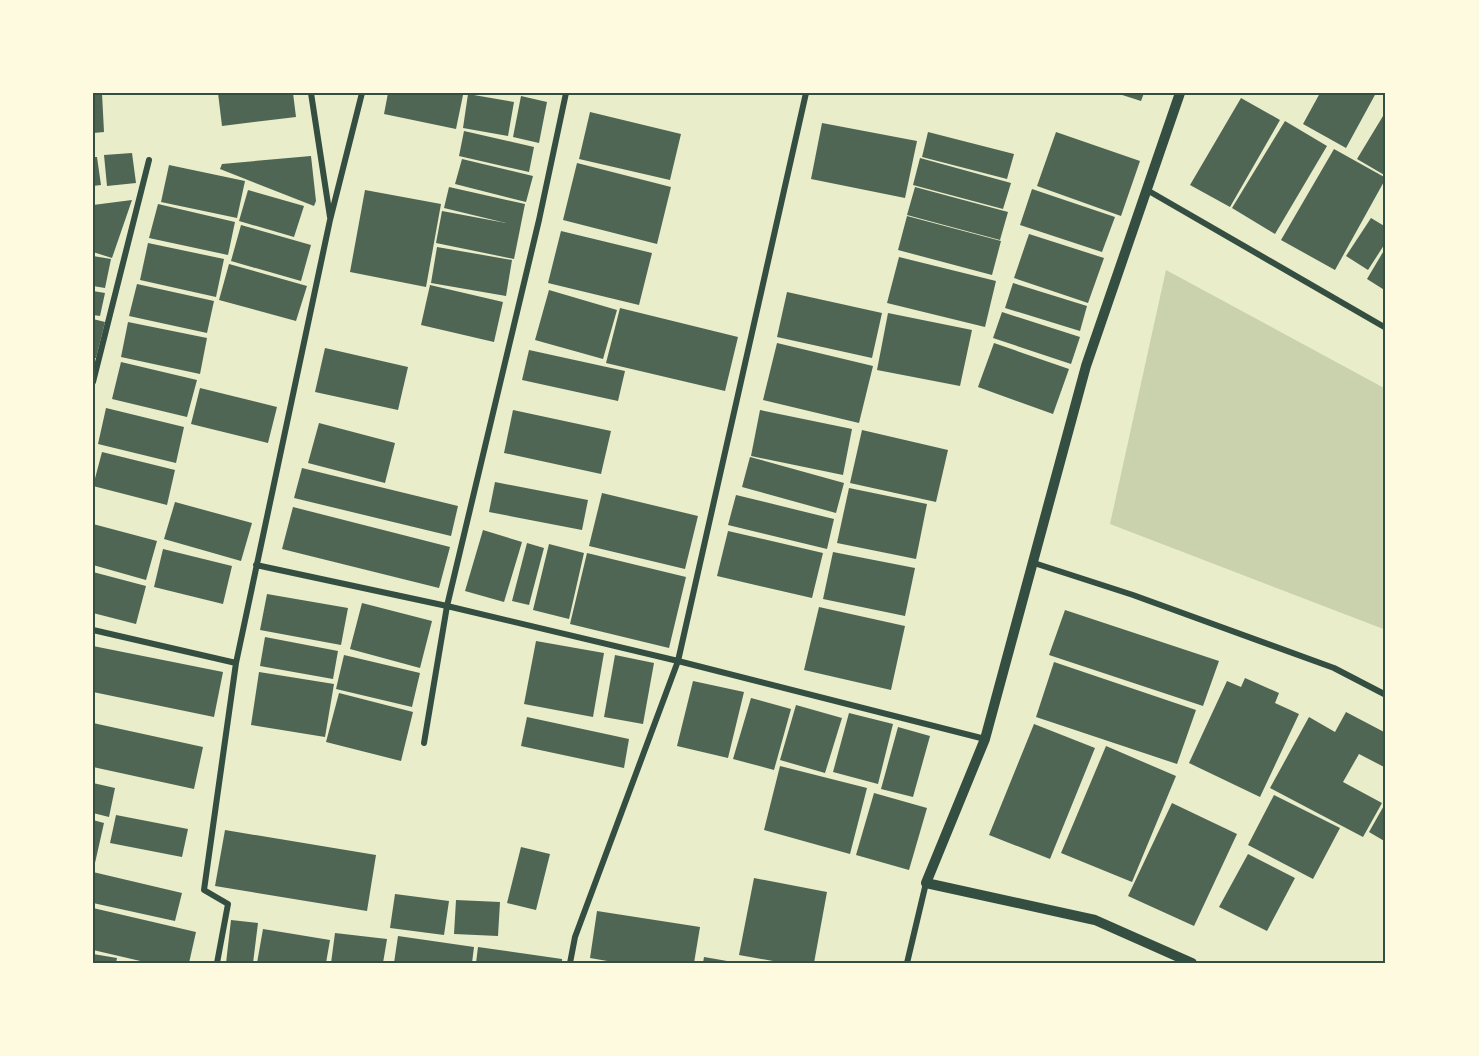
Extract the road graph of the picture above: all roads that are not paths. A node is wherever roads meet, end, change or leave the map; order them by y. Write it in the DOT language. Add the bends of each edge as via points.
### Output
graph roads {
  1 [pos="311,93"];
  2 [pos="362,93"];
  3 [pos="566,93"];
  4 [pos="806,93"];
  5 [pos="1180,93"];
  6 [pos="149,160"];
  7 [pos="1147,190"];
  8 [pos="330,220"];
  9 [pos="1386,328"];
  10 [pos="93,382"];
  11 [pos="1034,563"];
  12 [pos="256,565"];
  13 [pos="447,606"];
  14 [pos="93,630"];
  15 [pos="678,661"];
  16 [pos="236,663"];
  17 [pos="1386,695"];
  18 [pos="985,739"];
  19 [pos="424,743"];
  20 [pos="926,883"];
  21 [pos="217,963"];
  22 [pos="570,963"];
  23 [pos="907,963"];
  24 [pos="1192,963"];
  1 -- 8 [label="street"];
  2 -- 8 [label="street"];
  3 -- 13 [label="street"];
  4 -- 15 [label="street"];
  5 -- 7 [label="street"];
  6 -- 10 [label="street"];
  7 -- 9 [label="street"];
  7 -- 11 [label="street" via="1086,366"];
  8 -- 12 [label="street"];
  11 -- 17 [label="street" via="1334,668"];
  11 -- 18 [label="street"];
  12 -- 13 [label="street"];
  12 -- 16 [label="street"];
  13 -- 15 [label="street"];
  13 -- 19 [label="street"];
  14 -- 16 [label="street"];
  15 -- 18 [label="street"];
  15 -- 22 [label="street" via="575,937"];
  16 -- 21 [label="street" via="204,890 228,904"];
  18 -- 20 [label="street"];
  20 -- 23 [label="street"];
  20 -- 24 [label="street" via="1095,920"];
}
